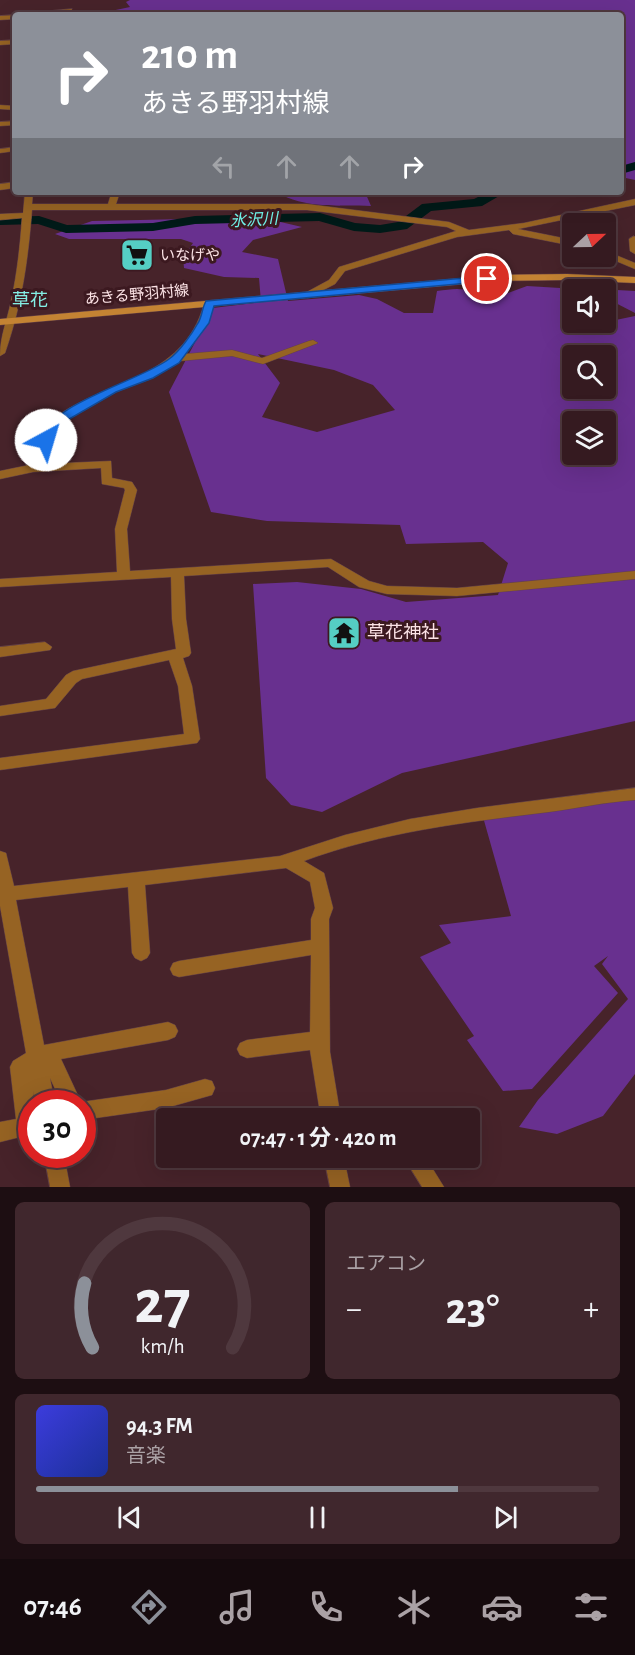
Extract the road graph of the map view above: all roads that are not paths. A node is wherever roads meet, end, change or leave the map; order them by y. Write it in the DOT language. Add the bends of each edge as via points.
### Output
graph roads {
  1 [pos="67,0"];
  2 [pos="72,12"];
  3 [pos="29,195"];
  4 [pos="115,195"];
  5 [pos="635,202"];
  6 [pos="111,207"];
  7 [pos="27,215"];
  8 [pos="0,217"];
  9 [pos="502,228"];
  10 [pos="466,232"];
  11 [pos="634,239"];
  12 [pos="562,241"];
  13 [pos="635,251"];
  14 [pos="616,258"];
  15 [pos="635,266"];
  16 [pos="635,280"];
  17 [pos="309,295"];
  18 [pos="209,304"];
  19 [pos="6,321"];
  20 [pos="313,343"];
  21 [pos="0,353"];
  22 [pos="178,358"];
  23 [pos="33,468"];
  24 [pos="0,475"];
  25 [pos="177,572"];
  26 [pos="124,575"];
  27 [pos="635,575"];
  28 [pos="0,584"];
  29 [pos="45,647"];
  30 [pos="0,652"];
  31 [pos="174,654"];
  32 [pos="0,711"];
  33 [pos="0,765"];
  34 [pos="635,794"];
  35 [pos="0,858"];
  36 [pos="287,860"];
  37 [pos="136,879"];
  38 [pos="3,894"];
  39 [pos="320,946"];
  40 [pos="141,953"];
  41 [pos="179,969"];
  42 [pos="168,1032"];
  43 [pos="320,1040"];
  44 [pos="247,1049"];
  45 [pos="36,1059"];
  46 [pos="205,1088"];
  47 [pos="42,1090"];
  48 [pos="65,1090"];
  49 [pos="329,1108"];
  50 [pos="96,1109"];
  51 [pos="0,1132"];
  52 [pos="56,1168"];
  53 [pos="336,1168"];
  54 [pos="421,1168"];
  55 [pos="60,1187"];
  56 [pos="340,1187"];
  57 [pos="434,1187"];
  1 -- 2 [label="street"];
  3 -- 7 [label="street"];
  4 -- 6 [label="street"];
  5 -- 9 [label="street"];
  6 -- 7 [label="street"];
  6 -- 10 [label="street" via="307,207 449,225"];
  7 -- 8 [label="street"];
  7 -- 19 [label="street" via="26,251"];
  9 -- 10 [label="street"];
  9 -- 12 [label="street"];
  10 -- 17 [label="street" via="347,267 332,282"];
  11 -- 13 [label="street"];
  14 -- 15 [label="street"];
  16 -- 17 [label="main road, あきる野羽村線" via="509,278"];
  17 -- 18 [label="main road, あきる野羽村線"];
  18 -- 19 [label="main road, あきる野羽村線"];
  18 -- 22 [label="street" via="204,323"];
  19 -- 21 [label="street"];
  20 -- 22 [label="street" via="263,361 232,354"];
  22 -- 23 [label="street" via="51,426 45,449"];
  23 -- 24 [label="street"];
  23 -- 26 [label="street" via="106,465 106,481 128,485 131,490 121,529"];
  25 -- 26 [label="street"];
  25 -- 27 [label="street" via="331,563 377,588 457,591"];
  25 -- 31 [label="street" via="184,653"];
  26 -- 28 [label="street"];
  29 -- 30 [label="street"];
  31 -- 32 [label="street" via="78,675 50,704"];
  31 -- 33 [label="street" via="185,686 192,739"];
  34 -- 36 [label="street" via="435,821"];
  35 -- 38 [label="street"];
  36 -- 37 [label="street"];
  36 -- 39 [label="street" via="318,878 324,908"];
  37 -- 38 [label="street"];
  37 -- 40 [label="street"];
  38 -- 45 [label="street"];
  39 -- 41 [label="street"];
  39 -- 43 [label="street"];
  42 -- 45 [label="street" via="42,1054"];
  43 -- 44 [label="street"];
  43 -- 49 [label="street"];
  45 -- 47 [label="street"];
  45 -- 48 [label="street" via="52,1061"];
  45 -- 51 [label="street" via="20,1067 27,1126"];
  46 -- 50 [label="street" via="166,1099"];
  52 -- 55 [label="street"];
  53 -- 56 [label="street"];
  54 -- 57 [label="street"];
}
